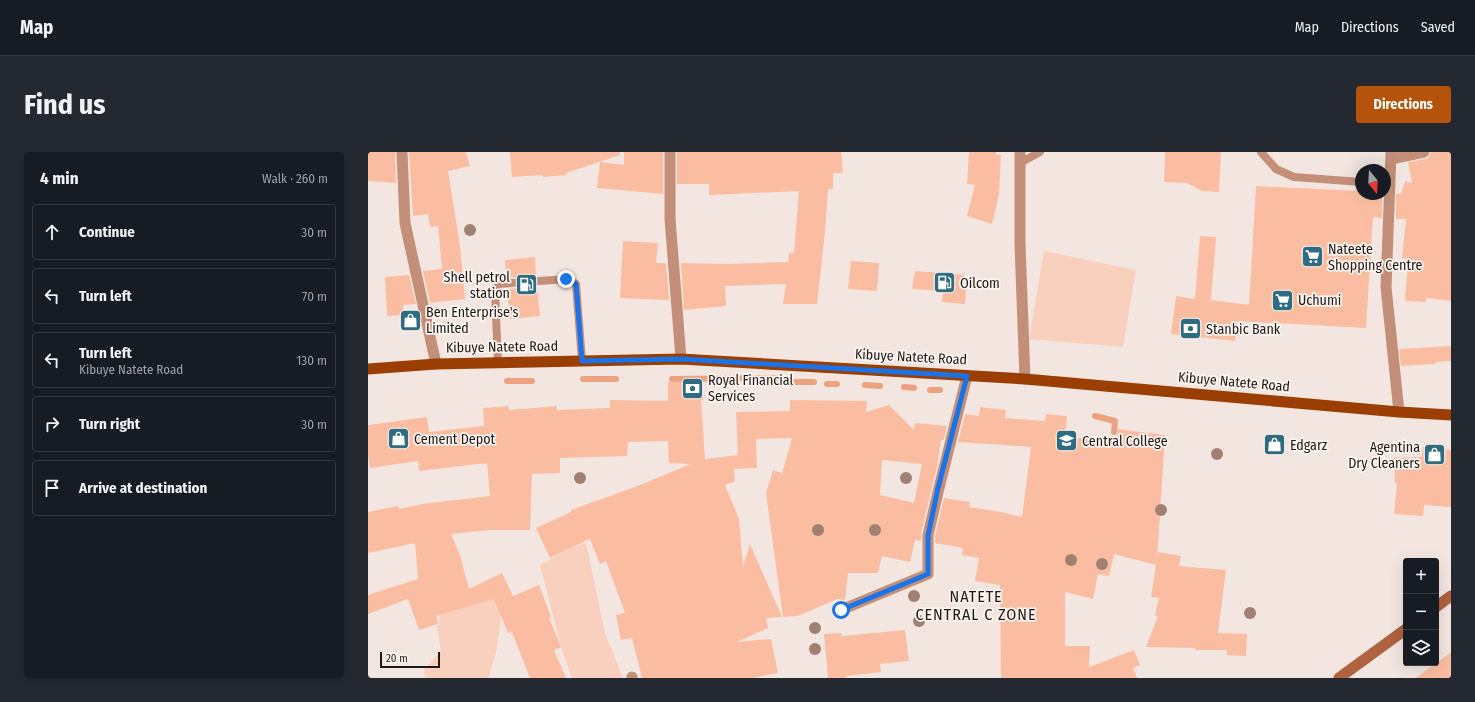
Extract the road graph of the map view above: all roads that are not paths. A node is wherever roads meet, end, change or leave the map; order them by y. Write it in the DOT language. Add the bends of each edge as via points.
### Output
graph roads {
  1 [pos="402,152"];
  2 [pos="670,152"];
  3 [pos="1040,152"];
  4 [pos="1261,152"];
  5 [pos="1424,152"];
  6 [pos="1391,155"];
  7 [pos="1020,157"];
  8 [pos="1355,182"];
  9 [pos="1388,200"];
  10 [pos="681,359"];
  11 [pos="582,361"];
  12 [pos="498,363"];
  13 [pos="436,364"];
  14 [pos="368,369"];
  15 [pos="967,376"];
  16 [pos="1025,379"];
  17 [pos="1399,412"];
  18 [pos="1451,415"];
  19 [pos="1450,600"];
  20 [pos="1439,606"];
  21 [pos="841,610"];
  22 [pos="1405,630"];
  23 [pos="1339,678"];
  1 -- 13 [label="street" via="406,223"];
  2 -- 10 [label="street" via="670,219"];
  3 -- 7 [label="lane"];
  4 -- 8 [label="lane" via="1276,168 1294,177"];
  5 -- 6 [label="street"];
  7 -- 16 [label="street"];
  9 -- 17 [label="street" via="1386,287"];
  10 -- 11 [label="main road, Kibuye Natete Road"];
  10 -- 15 [label="main road, Kibuye Natete Road"];
  11 -- 12 [label="main road, Kibuye Natete Road"];
  11 -- 12 [label="lane" via="576,284 566,279 499,284 495,290"];
  12 -- 13 [label="main road, Kibuye Natete Road"];
  13 -- 14 [label="main road, Kibuye Natete Road"];
  15 -- 16 [label="main road, Kibuye Natete Road"];
  15 -- 21 [label="street" via="928,536 928,574"];
  16 -- 17 [label="main road, Kibuye Natete Road"];
  17 -- 18 [label="main road, Kibuye Natete Road"];
  19 -- 20 [label="main road"];
  22 -- 23 [label="main road"];
}
